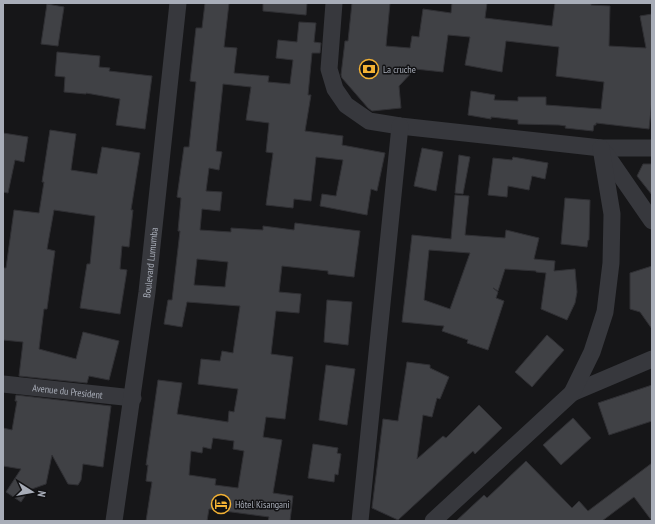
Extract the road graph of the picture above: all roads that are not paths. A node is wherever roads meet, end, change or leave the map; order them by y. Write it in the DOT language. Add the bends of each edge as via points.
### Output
graph roads {
  1 [pos="178,3"];
  2 [pos="334,3"];
  3 [pos="400,126"];
  4 [pos="601,148"];
  5 [pos="652,148"];
  6 [pos="652,221"];
  7 [pos="652,359"];
  8 [pos="3,384"];
  9 [pos="572,393"];
  10 [pos="133,398"];
  11 [pos="114,521"];
  12 [pos="360,521"];
  13 [pos="433,521"];
  1 -- 10 [label="street, Boulevard Lumumba"];
  2 -- 3 [label="street" via="329,69 335,89 346,105 369,121"];
  3 -- 4 [label="street"];
  3 -- 12 [label="street"];
  4 -- 5 [label="street"];
  4 -- 6 [label="street"];
  4 -- 9 [label="street" via="612,214 611,263 605,312 592,352"];
  7 -- 9 [label="street"];
  8 -- 10 [label="street, Avenue du President"];
  9 -- 13 [label="street"];
  10 -- 11 [label="street, Boulevard Lumumba"];
}
